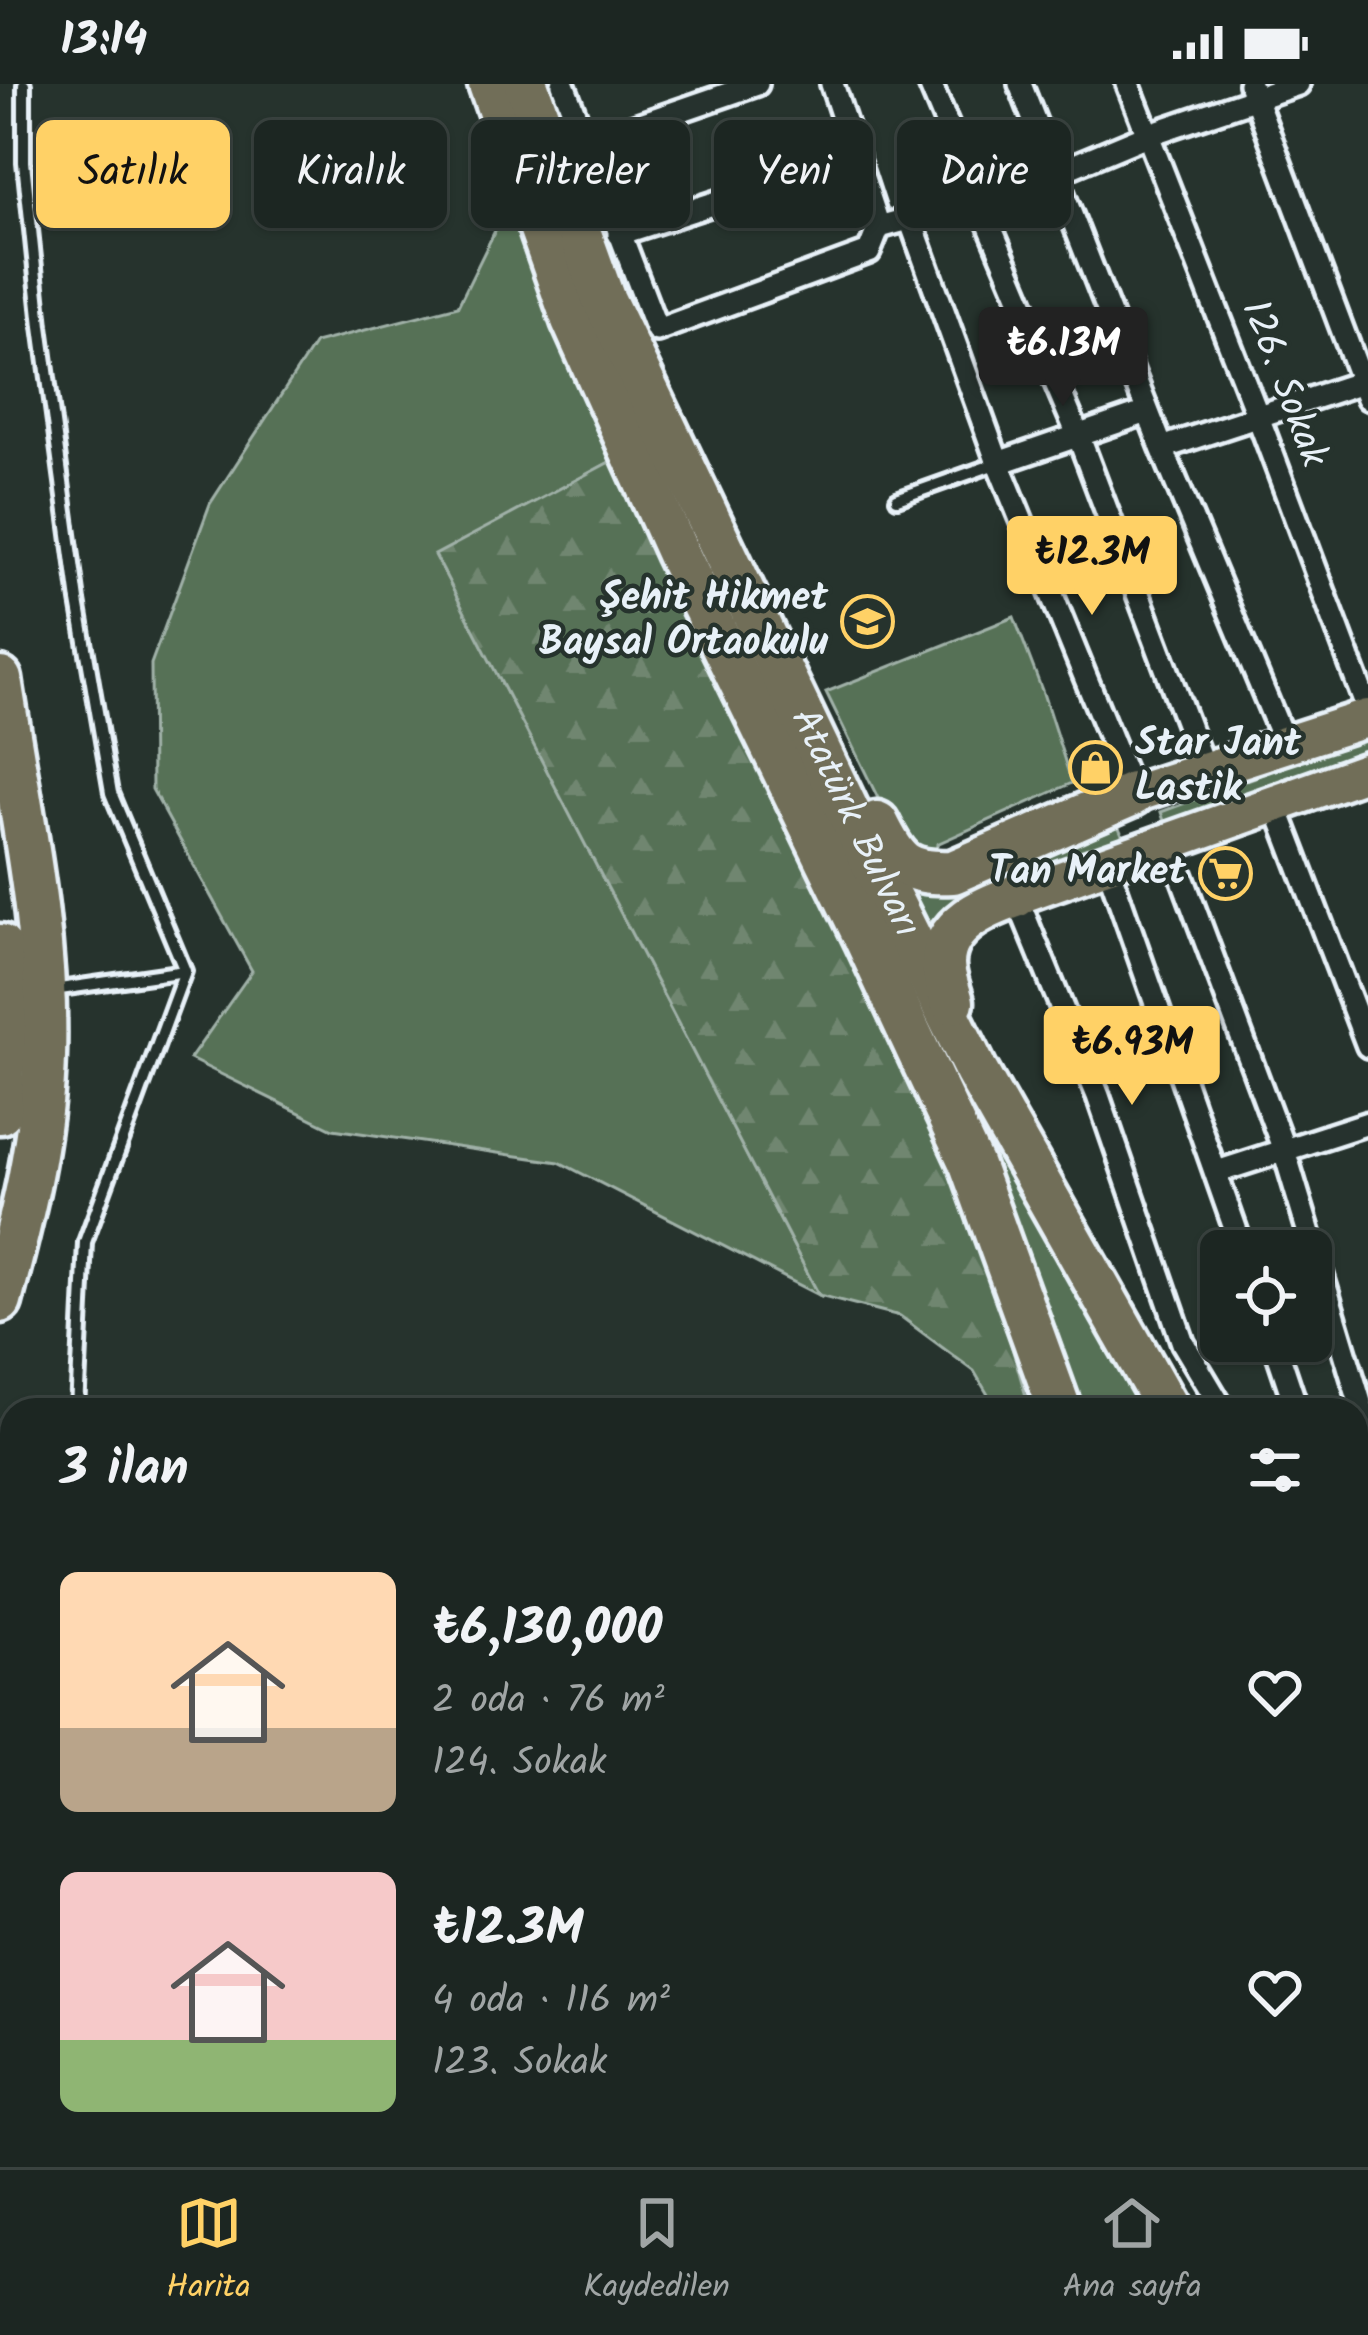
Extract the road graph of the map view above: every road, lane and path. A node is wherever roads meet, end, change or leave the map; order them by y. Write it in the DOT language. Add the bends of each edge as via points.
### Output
graph roads {
  1 [pos="24,84"];
  2 [pos="490,84"];
  3 [pos="526,84"];
  4 [pos="563,84"];
  5 [pos="757,84"];
  6 [pos="832,84"];
  7 [pos="930,84"];
  8 [pos="1020,84"];
  9 [pos="1128,84"];
  10 [pos="1298,84"];
  11 [pos="1252,92"];
  12 [pos="577,120"];
  13 [pos="653,120"];
  14 [pos="844,120"];
  15 [pos="945,120"];
  16 [pos="1035,120"];
  17 [pos="1147,135"];
  18 [pos="1071,167"];
  19 [pos="714,203"];
  20 [pos="873,210"];
  21 [pos="1071,212"];
  22 [pos="897,222"];
  23 [pos="878,227"];
  24 [pos="617,228"];
  25 [pos="913,228"];
  26 [pos="990,228"];
  27 [pos="619,234"];
  28 [pos="1365,390"];
  29 [pos="1147,412"];
  30 [pos="1257,414"];
  31 [pos="1078,435"];
  32 [pos="1162,448"];
  33 [pos="998,463"];
  34 [pos="683,465"];
  35 [pos="897,499"];
  36 [pos="0,680"];
  37 [pos="1368,714"];
  38 [pos="1286,746"];
  39 [pos="1205,771"];
  40 [pos="1368,771"];
  41 [pos="1132,794"];
  42 [pos="1274,802"];
  43 [pos="1169,842"];
  44 [pos="1107,864"];
  45 [pos="1016,896"];
  46 [pos="0,946"];
  47 [pos="185,971"];
  48 [pos="44,992"];
  49 [pos="1368,1046"];
  50 [pos="976,1072"];
  51 [pos="0,1112"];
  52 [pos="1368,1123"];
  53 [pos="1284,1150"];
  54 [pos="1217,1172"];
  55 [pos="1236,1230"];
  56 [pos="0,1301"];
  57 [pos="1281,1362"];
  58 [pos="78,1398"];
  59 [pos="1056,1398"];
  60 [pos="1158,1398"];
  61 [pos="1216,1398"];
  62 [pos="1293,1398"];
  63 [pos="1358,1398"];
  1 -- 47 [label="lane" via="41,326 111,793"];
  2 -- 59 [label="highway, Atatürk Bulvarı" via="573,320 971,1164"];
  3 -- 34 [label="highway, Atatürk Bulvarı" via="603,298"];
  4 -- 12 [label="street"];
  5 -- 13 [label="street"];
  6 -- 14 [label="street"];
  7 -- 15 [label="street"];
  8 -- 16 [label="street"];
  9 -- 17 [label="street, 126. Sokak"];
  10 -- 11 [label="street"];
  11 -- 17 [label="street"];
  11 -- 28 [label="street"];
  17 -- 18 [label="street"];
  17 -- 30 [label="street, 126. Sokak"];
  19 -- 27 [label="street"];
  20 -- 23 [label="street"];
  21 -- 29 [label="street"];
  22 -- 23 [label="street"];
  23 -- 27 [label="street" via="869,252 657,330"];
  24 -- 27 [label="street"];
  25 -- 33 [label="street"];
  26 -- 31 [label="street"];
  28 -- 30 [label="street"];
  29 -- 31 [label="street"];
  29 -- 32 [label="street"];
  30 -- 32 [label="street"];
  30 -- 37 [label="street, 126. Sokak"];
  31 -- 33 [label="street"];
  31 -- 39 [label="street"];
  32 -- 38 [label="street"];
  33 -- 35 [label="lane"];
  33 -- 41 [label="street"];
  34 -- 41 [label="highway" via="719,503 900,863 953,872"];
  34 -- 50 [label="highway, Atatürk Bulvarı"];
  36 -- 48 [label="highway"];
  37 -- 38 [label="main road"];
  38 -- 39 [label="main road"];
  39 -- 41 [label="main road"];
  39 -- 43 [label="main road" via="1148,811 1149,832"];
  40 -- 42 [label="main road"];
  42 -- 43 [label="main road"];
  42 -- 49 [label="street"];
  43 -- 44 [label="main road"];
  43 -- 53 [label="street"];
  44 -- 45 [label="main road"];
  44 -- 54 [label="street"];
  45 -- 50 [label="highway" via="970,916 947,946 950,996"];
  45 -- 61 [label="street" via="1098,1096 1183,1343"];
  46 -- 51 [label="highway"];
  47 -- 48 [label="lane"];
  47 -- 58 [label="lane" via="85,1242"];
  48 -- 56 [label="highway" via="36,1144"];
  50 -- 60 [label="highway, Atatürk Bulvarı"];
  52 -- 53 [label="street"];
  53 -- 54 [label="street"];
  53 -- 63 [label="street"];
  54 -- 55 [label="street"];
  57 -- 62 [label="street"];
}
